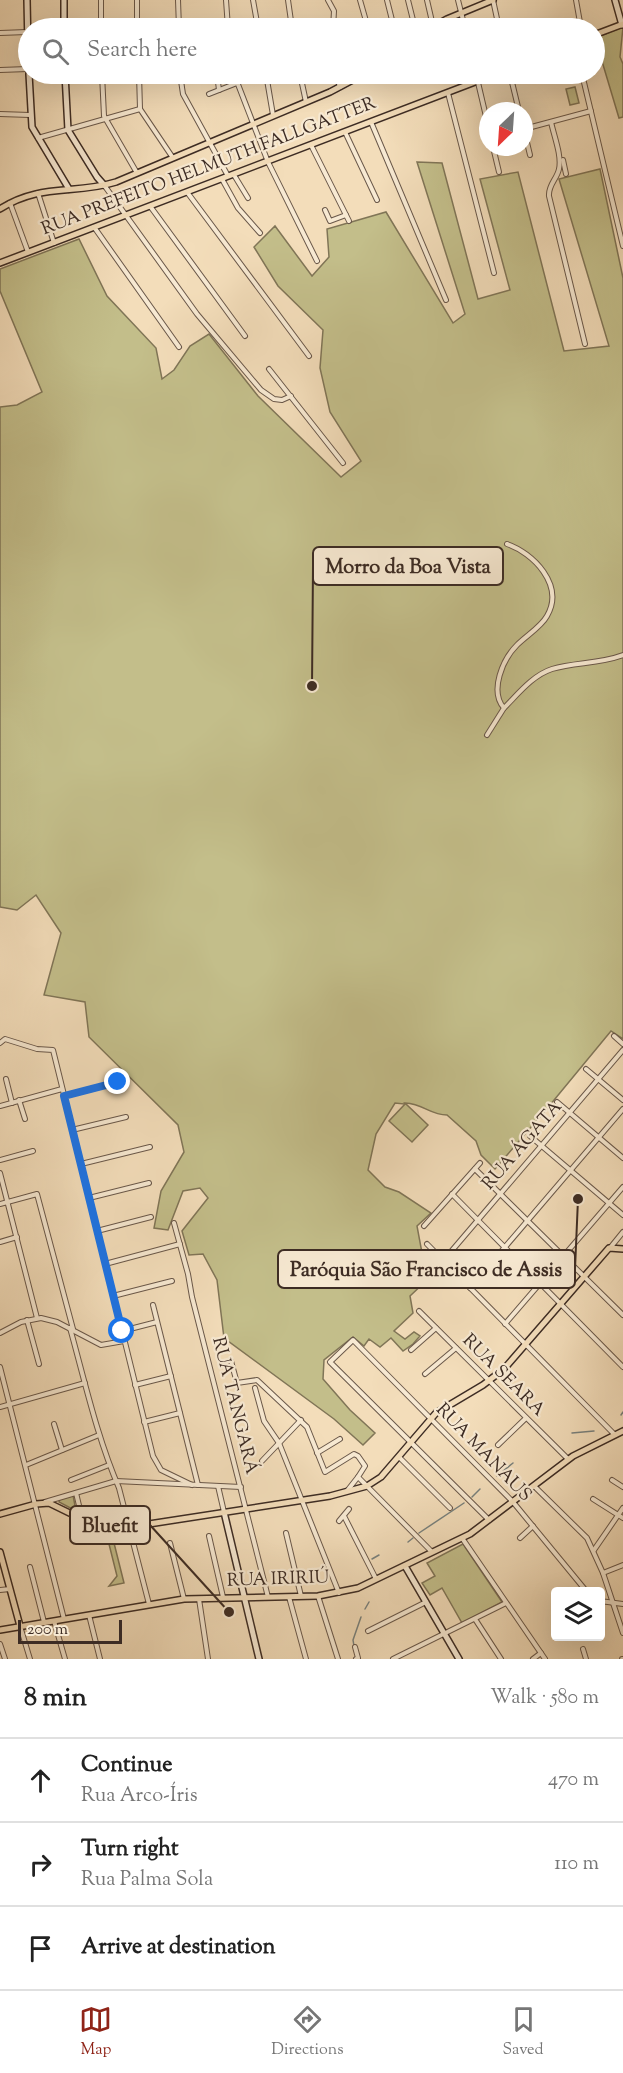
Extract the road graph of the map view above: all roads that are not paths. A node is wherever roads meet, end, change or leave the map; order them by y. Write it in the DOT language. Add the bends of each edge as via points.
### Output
graph roads {
  1 [pos="27,0"];
  2 [pos="64,0"];
  3 [pos="101,0"];
  4 [pos="136,0"];
  5 [pos="178,0"];
  6 [pos="225,0"];
  7 [pos="253,0"];
  8 [pos="288,0"];
  9 [pos="328,0"];
  10 [pos="360,0"];
  11 [pos="387,0"];
  12 [pos="408,0"];
  13 [pos="427,0"];
  14 [pos="458,0"];
  15 [pos="493,0"];
  16 [pos="576,0"];
  17 [pos="615,0"];
  18 [pos="461,13"];
  19 [pos="28,18"];
  20 [pos="64,18"];
  21 [pos="101,18"];
  22 [pos="137,18"];
  23 [pos="179,18"];
  24 [pos="227,18"];
  25 [pos="256,18"];
  26 [pos="291,18"];
  27 [pos="334,18"];
  28 [pos="365,18"];
  29 [pos="392,18"];
  30 [pos="412,18"];
  31 [pos="430,18"];
  32 [pos="451,18"];
  33 [pos="462,18"];
  34 [pos="497,18"];
  35 [pos="579,18"];
  36 [pos="622,25"];
  37 [pos="605,31"];
  38 [pos="18,32"];
  39 [pos="0,33"];
  40 [pos="18,69"];
  41 [pos="0,70"];
  42 [pos="29,84"];
  43 [pos="66,84"];
  44 [pos="103,84"];
  45 [pos="139,84"];
  46 [pos="181,84"];
  47 [pos="218,84"];
  48 [pos="234,84"];
  49 [pos="237,84"];
  50 [pos="268,84"];
  51 [pos="302,84"];
  52 [pos="339,84"];
  53 [pos="347,84"];
  54 [pos="469,84"];
  55 [pos="478,84"];
  56 [pos="512,84"];
  57 [pos="584,84"];
  58 [pos="340,88"];
  59 [pos="219,90"];
  60 [pos="448,92"];
  61 [pos="209,94"];
  62 [pos="306,102"];
  63 [pos="482,102"];
  64 [pos="517,102"];
  65 [pos="140,109"];
  66 [pos="591,111"];
  67 [pos="0,114"];
  68 [pos="30,115"];
  69 [pos="274,116"];
  70 [pos="105,119"];
  71 [pos="371,122"];
  72 [pos="551,122"];
  73 [pos="254,124"];
  74 [pos="533,127"];
  75 [pos="68,129"];
  76 [pos="345,132"];
  77 [pos="38,138"];
  78 [pos="210,143"];
  79 [pos="311,145"];
  80 [pos="496,156"];
  81 [pos="173,158"];
  82 [pos="268,162"];
  83 [pos="562,163"];
  84 [pos="500,172"];
  85 [pos="137,173"];
  86 [pos="567,174"];
  87 [pos="231,176"];
  88 [pos="222,179"];
  89 [pos="104,185"];
  90 [pos="69,189"];
  91 [pos="38,192"];
  92 [pos="187,192"];
  93 [pos="248,198"];
  94 [pos="377,200"];
  95 [pos="10,203"];
  96 [pos="150,206"];
  97 [pos="0,209"];
  98 [pos="324,210"];
  99 [pos="127,215"];
  100 [pos="346,215"];
  101 [pos="349,221"];
  102 [pos="94,227"];
  103 [pos="260,233"];
  104 [pos="54,243"];
  105 [pos="623,246"];
  106 [pos="28,252"];
  107 [pos="317,261"];
  108 [pos="0,263"];
  109 [pos="494,273"];
  110 [pos="446,300"];
  111 [pos="245,336"];
  112 [pos="585,344"];
  113 [pos="179,347"];
  114 [pos="309,356"];
  115 [pos="269,369"];
  116 [pos="291,396"];
  117 [pos="343,463"];
  118 [pos="507,544"];
  119 [pos="623,656"];
  120 [pos="504,708"];
  121 [pos="487,735"];
  122 [pos="614,1036"];
  123 [pos="0,1042"];
  124 [pos="623,1044"];
  125 [pos="623,1050"];
  126 [pos="586,1069"];
  127 [pos="6,1079"];
  128 [pos="598,1079"];
  129 [pos="118,1082"];
  130 [pos="62,1089"];
  131 [pos="64,1096"];
  132 [pos="20,1100"];
  133 [pos="623,1100"];
  134 [pos="12,1102"];
  135 [pos="557,1102"];
  136 [pos="0,1106"];
  137 [pos="623,1109"];
  138 [pos="569,1112"];
  139 [pos="126,1117"];
  140 [pos="25,1119"];
  141 [pos="72,1130"];
  142 [pos="530,1136"];
  143 [pos="599,1137"];
  144 [pos="541,1146"];
  145 [pos="150,1147"];
  146 [pos="33,1151"];
  147 [pos="623,1158"];
  148 [pos="0,1160"];
  149 [pos="480,1163"];
  150 [pos="81,1164"];
  151 [pos="475,1168"];
  152 [pos="570,1171"];
  153 [pos="0,1173"];
  154 [pos="149,1182"];
  155 [pos="623,1187"];
  156 [pos="500,1193"];
  157 [pos="452,1194"];
  158 [pos="89,1198"];
  159 [pos="8,1202"];
  160 [pos="609,1203"];
  161 [pos="0,1204"];
  162 [pos="623,1215"];
  163 [pos="151,1217"];
  164 [pos="478,1220"];
  165 [pos="528,1220"];
  166 [pos="174,1223"];
  167 [pos="424,1226"];
  168 [pos="97,1231"];
  169 [pos="623,1232"];
  170 [pos="16,1237"];
  171 [pos="0,1242"];
  172 [pos="180,1244"];
  173 [pos="427,1244"];
  174 [pos="505,1247"];
  175 [pos="609,1248"];
  176 [pos="623,1249"];
  177 [pos="564,1256"];
  178 [pos="443,1261"];
  179 [pos="105,1264"];
  180 [pos="585,1277"];
  181 [pos="172,1281"];
  182 [pos="540,1283"];
  183 [pos="470,1288"];
  184 [pos="113,1296"];
  185 [pos="561,1304"];
  186 [pos="153,1305"];
  187 [pos="419,1311"];
  188 [pos="623,1315"];
  189 [pos="37,1318"];
  190 [pos="27,1320"];
  191 [pos="157,1322"];
  192 [pos="505,1324"];
  193 [pos="436,1328"];
  194 [pos="71,1329"];
  195 [pos="122,1331"];
  196 [pos="0,1333"];
  197 [pos="124,1341"];
  198 [pos="526,1345"];
  199 [pos="456,1348"];
  200 [pos="411,1350"];
  201 [pos="231,1360"];
  202 [pos="39,1364"];
  203 [pos="0,1367"];
  204 [pos="623,1367"];
  205 [pos="425,1374"];
  206 [pos="171,1376"];
  207 [pos="490,1381"];
  208 [pos="85,1383"];
  209 [pos="135,1385"];
  210 [pos="255,1388"];
  211 [pos="10,1404"];
  212 [pos="0,1407"];
  213 [pos="180,1413"];
  214 [pos="431,1418"];
  215 [pos="526,1418"];
  216 [pos="301,1420"];
  217 [pos="144,1422"];
  218 [pos="54,1424"];
  219 [pos="623,1431"];
  220 [pos="99,1435"];
  221 [pos="615,1435"];
  222 [pos="340,1439"];
  223 [pos="411,1442"];
  224 [pos="279,1443"];
  225 [pos="498,1445"];
  226 [pos="62,1450"];
  227 [pos="317,1453"];
  228 [pos="398,1456"];
  229 [pos="568,1460"];
  230 [pos="262,1461"];
  231 [pos="26,1465"];
  232 [pos="109,1465"];
  233 [pos="358,1477"];
  234 [pos="71,1480"];
  235 [pos="612,1480"];
  236 [pos="116,1481"];
  237 [pos="192,1485"];
  238 [pos="198,1485"];
  239 [pos="218,1486"];
  240 [pos="367,1486"];
  241 [pos="534,1486"];
  242 [pos="241,1487"];
  243 [pos="623,1487"];
  244 [pos="346,1492"];
  245 [pos="76,1493"];
  246 [pos="301,1499"];
  247 [pos="593,1499"];
  248 [pos="44,1502"];
  249 [pos="513,1502"];
  250 [pos="36,1504"];
  251 [pos="246,1508"];
  252 [pos="450,1508"];
  253 [pos="623,1508"];
  254 [pos="349,1509"];
  255 [pos="224,1512"];
  256 [pos="0,1514"];
  257 [pos="618,1515"];
  258 [pos="344,1516"];
  259 [pos="623,1518"];
  260 [pos="82,1520"];
  261 [pos="490,1520"];
  262 [pos="339,1521"];
  263 [pos="533,1526"];
  264 [pos="130,1527"];
  265 [pos="286,1533"];
  266 [pos="209,1536"];
  267 [pos="462,1538"];
  268 [pos="520,1538"];
  269 [pos="170,1543"];
  270 [pos="594,1550"];
  271 [pos="0,1552"];
  272 [pos="433,1552"];
  273 [pos="623,1565"];
  274 [pos="405,1566"];
  275 [pos="30,1567"];
  276 [pos="603,1573"];
  277 [pos="377,1580"];
  278 [pos="583,1587"];
  279 [pos="10,1589"];
  280 [pos="0,1590"];
  281 [pos="339,1593"];
  282 [pos="301,1596"];
  283 [pos="318,1596"];
  284 [pos="223,1597"];
  285 [pos="244,1597"];
  286 [pos="268,1597"];
  287 [pos="289,1597"];
  288 [pos="198,1598"];
  289 [pos="184,1599"];
  290 [pos="426,1602"];
  291 [pos="605,1602"];
  292 [pos="506,1603"];
  293 [pos="614,1603"];
  294 [pos="149,1604"];
  295 [pos="623,1604"];
  296 [pos="88,1614"];
  297 [pos="64,1618"];
  298 [pos="475,1619"];
  299 [pos="54,1620"];
  300 [pos="44,1622"];
  301 [pos="20,1626"];
  302 [pos="0,1630"];
  303 [pos="368,1631"];
  304 [pos="623,1633"];
  305 [pos="444,1634"];
  306 [pos="0,1644"];
  307 [pos="355,1647"];
  308 [pos="583,1649"];
  309 [pos="541,1653"];
  310 [pos="4,1659"];
  311 [pos="30,1659"];
  312 [pos="65,1659"];
  313 [pos="100,1659"];
  314 [pos="208,1659"];
  315 [pos="259,1659"];
  316 [pos="306,1659"];
  317 [pos="338,1659"];
  318 [pos="356,1659"];
  319 [pos="393,1659"];
  320 [pos="459,1659"];
  321 [pos="501,1659"];
  322 [pos="533,1659"];
  323 [pos="545,1659"];
  324 [pos="586,1659"];
  1 -- 19 [label="street"];
  2 -- 20 [label="street"];
  3 -- 21 [label="street"];
  4 -- 22 [label="street"];
  5 -- 23 [label="street"];
  6 -- 24 [label="street"];
  7 -- 25 [label="street"];
  8 -- 26 [label="street"];
  9 -- 27 [label="street"];
  10 -- 28 [label="street"];
  11 -- 29 [label="street"];
  12 -- 30 [label="street"];
  13 -- 31 [label="street"];
  14 -- 18 [label="street"];
  15 -- 18 [label="main road"];
  15 -- 34 [label="street"];
  16 -- 35 [label="street"];
  17 -- 36 [label="street"];
  18 -- 32 [label="main road"];
  18 -- 33 [label="street"];
  36 -- 37 [label="main road"];
  38 -- 39 [label="street"];
  40 -- 41 [label="street"];
  42 -- 68 [label="street"];
  43 -- 75 [label="street"];
  44 -- 70 [label="street"];
  45 -- 65 [label="street"];
  46 -- 78 [label="street"];
  47 -- 59 [label="street"];
  48 -- 59 [label="street"];
  49 -- 73 [label="street"];
  50 -- 69 [label="street"];
  51 -- 62 [label="street"];
  52 -- 58 [label="street"];
  53 -- 58 [label="main road"];
  54 -- 60 [label="main road, RUA PREFEITO HELMUTH FALLGATTER"];
  55 -- 63 [label="street"];
  56 -- 64 [label="street"];
  57 -- 66 [label="street"];
  58 -- 62 [label="main road"];
  59 -- 61 [label="street"];
  60 -- 71 [label="main road, RUA PREFEITO HELMUTH FALLGATTER"];
  60 -- 109 [label="street"];
  62 -- 69 [label="main road"];
  65 -- 70 [label="street"];
  65 -- 81 [label="street"];
  66 -- 72 [label="street"];
  66 -- 105 [label="street"];
  67 -- 68 [label="street"];
  68 -- 77 [label="street"];
  69 -- 73 [label="main road"];
  70 -- 75 [label="street"];
  70 -- 85 [label="street"];
  71 -- 76 [label="main road, RUA PREFEITO HELMUTH FALLGATTER"];
  71 -- 110 [label="street"];
  72 -- 74 [label="street"];
  72 -- 83 [label="street"];
  73 -- 78 [label="main road"];
  73 -- 82 [label="street"];
  75 -- 77 [label="street"];
  75 -- 89 [label="street"];
  76 -- 79 [label="main road, RUA PREFEITO HELMUTH FALLGATTER"];
  76 -- 94 [label="street"];
  77 -- 90 [label="street"];
  78 -- 81 [label="main road"];
  78 -- 87 [label="street"];
  79 -- 82 [label="main road, RUA PREFEITO HELMUTH FALLGATTER"];
  79 -- 100 [label="street"];
  80 -- 84 [label="street"];
  81 -- 85 [label="main road"];
  82 -- 87 [label="main road, RUA PREFEITO HELMUTH FALLGATTER"];
  82 -- 107 [label="street"];
  83 -- 86 [label="street"];
  83 -- 112 [label="street" via="548,193"];
  85 -- 89 [label="main road"];
  87 -- 88 [label="main road, RUA PREFEITO HELMUTH FALLGATTER"];
  87 -- 93 [label="street"];
  88 -- 92 [label="main road, RUA PREFEITO HELMUTH FALLGATTER"];
  88 -- 103 [label="street" via="238,208"];
  89 -- 90 [label="main road"];
  89 -- 99 [label="street"];
  90 -- 91 [label="main road"];
  91 -- 95 [label="main road"];
  91 -- 104 [label="street"];
  92 -- 96 [label="main road, RUA PREFEITO HELMUTH FALLGATTER"];
  92 -- 114 [label="street"];
  95 -- 97 [label="main road"];
  95 -- 106 [label="street"];
  96 -- 99 [label="main road, RUA PREFEITO HELMUTH FALLGATTER"];
  96 -- 111 [label="street"];
  98 -- 100 [label="street" via="330,221"];
  99 -- 102 [label="main road, RUA PREFEITO HELMUTH FALLGATTER"];
  99 -- 116 [label="street" via="197,314 261,390 274,399"];
  100 -- 101 [label="street"];
  102 -- 104 [label="main road, RUA PREFEITO HELMUTH FALLGATTER"];
  102 -- 113 [label="street"];
  104 -- 106 [label="main road, RUA PREFEITO HELMUTH FALLGATTER"];
  106 -- 108 [label="main road, RUA PREFEITO HELMUTH FALLGATTER"];
  115 -- 116 [label="street"];
  116 -- 117 [label="street"];
  118 -- 120 [label="street" via="541,567 550,584 552,601 547,617 513,649 502,671 497,694"];
  119 -- 120 [label="street" via="551,669"];
  120 -- 121 [label="street"];
  122 -- 124 [label="street"];
  123 -- 130 [label="street" via="5,1039 52,1050"];
  125 -- 128 [label="street, RUA ÁGATA"];
  126 -- 128 [label="street"];
  127 -- 134 [label="street"];
  128 -- 133 [label="street"];
  128 -- 138 [label="street, RUA ÁGATA"];
  129 -- 131 [label="street"];
  130 -- 131 [label="street"];
  130 -- 132 [label="street"];
  131 -- 141 [label="street"];
  132 -- 134 [label="street"];
  132 -- 140 [label="street"];
  134 -- 136 [label="street"];
  135 -- 138 [label="street"];
  137 -- 143 [label="street"];
  138 -- 143 [label="street"];
  138 -- 144 [label="street, RUA ÁGATA"];
  139 -- 141 [label="street"];
  141 -- 150 [label="street"];
  142 -- 144 [label="street"];
  143 -- 147 [label="street"];
  143 -- 152 [label="street"];
  144 -- 152 [label="street"];
  144 -- 156 [label="street, RUA ÁGATA"];
  145 -- 150 [label="street"];
  146 -- 148 [label="street"];
  149 -- 151 [label="street"];
  150 -- 158 [label="street"];
  151 -- 156 [label="street"];
  151 -- 157 [label="street"];
  152 -- 160 [label="street"];
  152 -- 165 [label="street"];
  153 -- 159 [label="street"];
  154 -- 158 [label="street"];
  155 -- 160 [label="street"];
  156 -- 164 [label="street, RUA ÁGATA"];
  156 -- 165 [label="street"];
  157 -- 164 [label="street"];
  157 -- 167 [label="street"];
  158 -- 168 [label="street"];
  159 -- 161 [label="street"];
  159 -- 170 [label="street"];
  159 -- 194 [label="street" via="37,1194"];
  160 -- 162 [label="street"];
  160 -- 177 [label="street"];
  163 -- 168 [label="street"];
  164 -- 174 [label="street"];
  164 -- 178 [label="street, RUA ÁGATA"];
  165 -- 174 [label="street"];
  165 -- 177 [label="street"];
  166 -- 172 [label="street, RUA TANGARÁ"];
  168 -- 179 [label="street"];
  169 -- 175 [label="street"];
  170 -- 171 [label="street"];
  170 -- 189 [label="street"];
  172 -- 179 [label="street"];
  172 -- 242 [label="street, RUA TANGARÁ"];
  173 -- 178 [label="street"];
  174 -- 182 [label="street"];
  174 -- 183 [label="street"];
  175 -- 176 [label="main road"];
  175 -- 180 [label="main road"];
  177 -- 180 [label="street"];
  177 -- 182 [label="street"];
  178 -- 183 [label="street"];
  179 -- 184 [label="street"];
  180 -- 185 [label="main road"];
  180 -- 188 [label="street"];
  181 -- 184 [label="street"];
  182 -- 185 [label="street"];
  182 -- 192 [label="street"];
  183 -- 192 [label="street"];
  184 -- 195 [label="street"];
  185 -- 198 [label="main road"];
  185 -- 204 [label="street"];
  186 -- 191 [label="street"];
  187 -- 193 [label="street, RUA SEARA"];
  189 -- 190 [label="street"];
  189 -- 194 [label="street"];
  190 -- 196 [label="street"];
  190 -- 202 [label="street"];
  191 -- 195 [label="street"];
  191 -- 206 [label="street"];
  192 -- 198 [label="street"];
  193 -- 199 [label="street, RUA SEARA"];
  193 -- 200 [label="street"];
  194 -- 197 [label="street" via="101,1345"];
  194 -- 208 [label="street"];
  195 -- 197 [label="street"];
  197 -- 209 [label="street"];
  198 -- 207 [label="main road"];
  198 -- 221 [label="street"];
  199 -- 205 [label="street"];
  199 -- 207 [label="street, RUA SEARA"];
  201 -- 216 [label="street" via="237,1383 257,1380"];
  203 -- 211 [label="street"];
  206 -- 209 [label="street"];
  206 -- 213 [label="street"];
  207 -- 214 [label="main road"];
  207 -- 215 [label="street, RUA SEARA"];
  208 -- 211 [label="street"];
  208 -- 220 [label="street"];
  209 -- 217 [label="street"];
  210 -- 224 [label="street" via="264,1421"];
  211 -- 212 [label="street"];
  211 -- 231 [label="street"];
  213 -- 217 [label="street"];
  213 -- 238 [label="street"];
  214 -- 223 [label="main road"];
  214 -- 223 [label="street, RUA MANAUS" via="353,1340 330,1362"];
  214 -- 249 [label="street, RUA MANAUS"];
  215 -- 225 [label="street"];
  215 -- 229 [label="street, RUA SEARA"];
  216 -- 224 [label="street"];
  216 -- 227 [label="street"];
  217 -- 237 [label="street" via="157,1466"];
  218 -- 226 [label="street"];
  219 -- 221 [label="main road, RUA IRIRIÚ"];
  220 -- 226 [label="street"];
  220 -- 232 [label="street"];
  221 -- 229 [label="main road, RUA IRIRIÚ"];
  222 -- 227 [label="street"];
  223 -- 228 [label="main road"];
  223 -- 261 [label="street"];
  224 -- 230 [label="street"];
  224 -- 246 [label="street"];
  226 -- 231 [label="street"];
  227 -- 233 [label="street" via="325,1472 356,1454 365,1466"];
  228 -- 240 [label="main road" via="378,1480"];
  228 -- 252 [label="street"];
  229 -- 241 [label="main road, RUA IRIRIÚ"];
  231 -- 250 [label="street"];
  232 -- 234 [label="street"];
  232 -- 236 [label="street"];
  233 -- 240 [label="street"];
  233 -- 244 [label="street"];
  235 -- 243 [label="street"];
  236 -- 237 [label="street"];
  236 -- 245 [label="street"];
  236 -- 264 [label="street"];
  237 -- 238 [label="street"];
  238 -- 239 [label="street"];
  239 -- 242 [label="street"];
  239 -- 255 [label="street"];
  240 -- 244 [label="main road"];
  240 -- 272 [label="street"];
  241 -- 249 [label="main road, RUA IRIRIÚ"];
  241 -- 270 [label="street" via="583,1532"];
  242 -- 251 [label="street, RUA TANGARÁ"];
  244 -- 246 [label="main road"];
  245 -- 248 [label="street"];
  245 -- 260 [label="street"];
  246 -- 251 [label="main road"];
  246 -- 281 [label="street"];
  247 -- 257 [label="street"];
  248 -- 250 [label="main road"];
  248 -- 260 [label="main road"];
  249 -- 261 [label="main road, RUA IRIRIÚ"];
  249 -- 263 [label="street, RUA MANAUS"];
  250 -- 256 [label="main road"];
  250 -- 297 [label="street"];
  251 -- 255 [label="main road"];
  251 -- 286 [label="street, RUA TANGARÁ"];
  253 -- 257 [label="street"];
  254 -- 258 [label="street"];
  255 -- 264 [label="main road"];
  255 -- 285 [label="street"];
  257 -- 259 [label="street"];
  257 -- 270 [label="street"];
  258 -- 262 [label="street"];
  258 -- 277 [label="street"];
  260 -- 264 [label="main road" via="103,1527"];
  261 -- 267 [label="main road, RUA IRIRIÚ"];
  263 -- 268 [label="street"];
  263 -- 278 [label="street, RUA MANAUS"];
  264 -- 294 [label="street"];
  265 -- 282 [label="street"];
  266 -- 284 [label="street"];
  267 -- 272 [label="main road, RUA IRIRIÚ"];
  267 -- 292 [label="street"];
  269 -- 289 [label="street"];
  270 -- 276 [label="street"];
  271 -- 279 [label="main road"];
  272 -- 274 [label="main road, RUA IRIRIÚ"];
  273 -- 276 [label="street"];
  274 -- 277 [label="main road, RUA IRIRIÚ"];
  274 -- 290 [label="street"];
  275 -- 300 [label="street"];
  276 -- 293 [label="street"];
  277 -- 281 [label="main road, RUA IRIRIÚ"];
  279 -- 280 [label="street"];
  279 -- 301 [label="main road"];
  281 -- 283 [label="main road, RUA IRIRIÚ"];
  282 -- 283 [label="main road, RUA IRIRIÚ"];
  282 -- 287 [label="main road, RUA IRIRIÚ"];
  283 -- 317 [label="street"];
  284 -- 285 [label="main road, RUA IRIRIÚ"];
  284 -- 288 [label="main road, RUA IRIRIÚ"];
  285 -- 286 [label="main road, RUA IRIRIÚ"];
  285 -- 315 [label="street"];
  286 -- 287 [label="main road, RUA IRIRIÚ"];
  287 -- 316 [label="street"];
  288 -- 289 [label="main road, RUA IRIRIÚ"];
  288 -- 314 [label="street"];
  289 -- 294 [label="main road, RUA IRIRIÚ"];
  290 -- 303 [label="street"];
  290 -- 305 [label="street"];
  291 -- 293 [label="street"];
  292 -- 298 [label="street"];
  292 -- 309 [label="street"];
  293 -- 295 [label="street"];
  293 -- 304 [label="street"];
  294 -- 296 [label="main road, RUA IRIRIÚ"];
  296 -- 297 [label="main road, RUA IRIRIÚ"];
  296 -- 313 [label="street"];
  297 -- 299 [label="main road, RUA IRIRIÚ"];
  298 -- 305 [label="street"];
  298 -- 321 [label="street"];
  299 -- 300 [label="main road, RUA IRIRIÚ"];
  299 -- 312 [label="street"];
  300 -- 301 [label="main road, RUA IRIRIÚ"];
  301 -- 302 [label="main road, RUA IRIRIÚ"];
  301 -- 311 [label="street"];
  305 -- 319 [label="street"];
  305 -- 320 [label="street"];
  306 -- 310 [label="street"];
  307 -- 318 [label="street"];
  308 -- 324 [label="street"];
  309 -- 322 [label="street"];
  309 -- 323 [label="street"];
}
